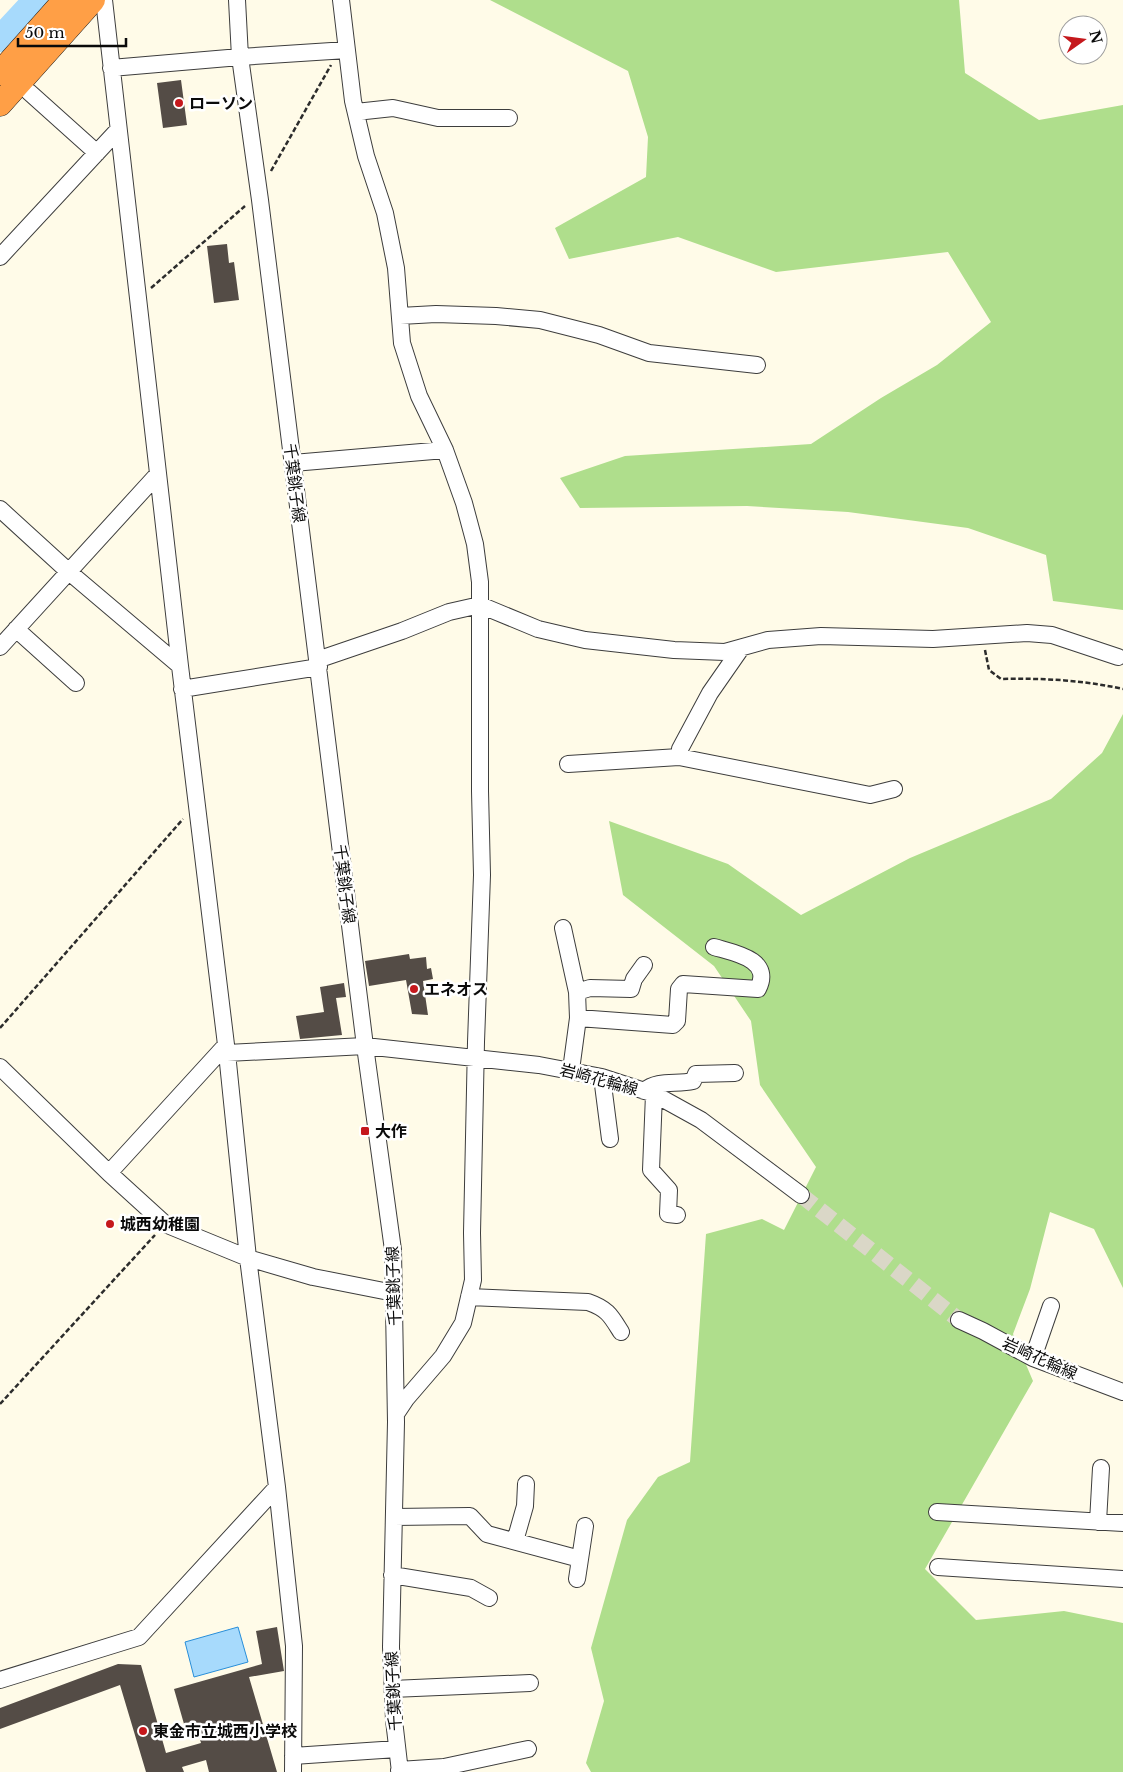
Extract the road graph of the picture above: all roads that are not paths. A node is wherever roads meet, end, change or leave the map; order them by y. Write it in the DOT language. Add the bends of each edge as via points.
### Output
graph roads {
  1 [pos="65,0"];
  2 [pos="93,0"];
  3 [pos="104,0"];
  4 [pos="237,0"];
  5 [pos="341,0"];
  6 [pos="347,50"];
  7 [pos="240,57"];
  8 [pos="111,68"];
  9 [pos="0,73"];
  10 [pos="29,92"];
  11 [pos="0,104"];
  12 [pos="356,112"];
  13 [pos="510,118"];
  14 [pos="118,130"];
  15 [pos="97,153"];
  16 [pos="0,257"];
  17 [pos="400,316"];
  18 [pos="757,365"];
  19 [pos="445,450"];
  20 [pos="292,463"];
  21 [pos="157,475"];
  22 [pos="0,509"];
  23 [pos="69,572"];
  24 [pos="480,605"];
  25 [pos="16,629"];
  26 [pos="0,647"];
  27 [pos="742,647"];
  28 [pos="1118,657"];
  29 [pos="318,663"];
  30 [pos="180,666"];
  31 [pos="76,683"];
  32 [pos="182,689"];
  33 [pos="679,757"];
  34 [pos="568,764"];
  35 [pos="894,790"];
  36 [pos="563,928"];
  37 [pos="714,947"];
  38 [pos="644,965"];
  39 [pos="577,992"];
  40 [pos="578,1018"];
  41 [pos="365,1046"];
  42 [pos="226,1049"];
  43 [pos="476,1058"];
  44 [pos="0,1067"];
  45 [pos="572,1070"];
  46 [pos="735,1073"];
  47 [pos="602,1077"];
  48 [pos="649,1093"];
  49 [pos="610,1139"];
  50 [pos="109,1173"];
  51 [pos="801,1195"];
  52 [pos="677,1215"];
  53 [pos="248,1258"];
  54 [pos="394,1293"];
  55 [pos="469,1296"];
  56 [pos="1051,1306"];
  57 [pos="959,1320"];
  58 [pos="621,1332"];
  59 [pos="1033,1358"];
  60 [pos="1123,1392"];
  61 [pos="396,1414"];
  62 [pos="1101,1468"];
  63 [pos="526,1484"];
  64 [pos="277,1487"];
  65 [pos="937,1512"];
  66 [pos="394,1517"];
  67 [pos="1098,1522"];
  68 [pos="1123,1523"];
  69 [pos="585,1526"];
  70 [pos="515,1541"];
  71 [pos="580,1558"];
  72 [pos="938,1567"];
  73 [pos="392,1575"];
  74 [pos="577,1579"];
  75 [pos="1123,1579"];
  76 [pos="489,1598"];
  77 [pos="0,1680"];
  78 [pos="530,1683"];
  79 [pos="392,1689"];
  80 [pos="397,1749"];
  81 [pos="528,1749"];
  82 [pos="293,1764"];
  83 [pos="400,1771"];
  1 -- 9 [label="highway"];
  2 -- 11 [label="highway"];
  3 -- 8 [label="street"];
  4 -- 7 [label="street, 千葉銚子線"];
  5 -- 6 [label="street"];
  6 -- 7 [label="street"];
  6 -- 12 [label="street"];
  7 -- 8 [label="street"];
  7 -- 20 [label="street, 千葉銚子線"];
  8 -- 14 [label="street"];
  10 -- 15 [label="street"];
  12 -- 13 [label="street" via="392,108 438,118"];
  12 -- 17 [label="street" via="366,156 385,213 396,268"];
  14 -- 15 [label="street"];
  14 -- 21 [label="street"];
  15 -- 16 [label="street"];
  17 -- 18 [label="street" via="444,314 540,320 599,335 649,353"];
  17 -- 19 [label="street" via="402,343 419,396"];
  19 -- 20 [label="street"];
  19 -- 24 [label="street" via="475,544"];
  20 -- 29 [label="street, 千葉銚子線"];
  21 -- 23 [label="street"];
  21 -- 30 [label="street"];
  22 -- 23 [label="street"];
  23 -- 25 [label="street"];
  23 -- 30 [label="street"];
  24 -- 27 [label="street" via="538,629 585,640 674,650 725,652"];
  24 -- 29 [label="street" via="449,612"];
  24 -- 43 [label="street" via="482,875"];
  25 -- 26 [label="street"];
  25 -- 31 [label="street"];
  27 -- 28 [label="street" via="768,640 821,636 933,639 1027,633 1052,636"];
  27 -- 33 [label="street" via="710,693 680,749"];
  29 -- 32 [label="street"];
  29 -- 41 [label="street, 千葉銚子線"];
  30 -- 32 [label="street"];
  32 -- 42 [label="street"];
  33 -- 34 [label="street"];
  33 -- 35 [label="street" via="870,795"];
  36 -- 39 [label="street"];
  37 -- 40 [label="street" via="750,958 762,981 758,989 683,984 679,989 677,1021 673,1026"];
  38 -- 39 [label="street" via="634,978 631,989 590,988"];
  39 -- 40 [label="street"];
  40 -- 45 [label="street"];
  41 -- 42 [label="street, 岩崎花輪線"];
  41 -- 43 [label="street, 岩崎花輪線"];
  41 -- 54 [label="street, 千葉銚子線" via="392,1250"];
  42 -- 50 [label="street"];
  42 -- 53 [label="street"];
  43 -- 45 [label="street, 岩崎花輪線"];
  43 -- 55 [label="street" via="473,1280"];
  44 -- 50 [label="street"];
  45 -- 47 [label="street, 岩崎花輪線"];
  46 -- 48 [label="street" via="696,1074 693,1081 650,1086"];
  47 -- 48 [label="street, 岩崎花輪線"];
  47 -- 49 [label="street"];
  48 -- 51 [label="street, 岩崎花輪線" via="701,1120"];
  48 -- 52 [label="street" via="651,1170 669,1190 668,1214"];
  50 -- 53 [label="street" via="165,1224"];
  53 -- 54 [label="street" via="312,1277"];
  53 -- 64 [label="street"];
  54 -- 61 [label="street, 千葉銚子線"];
  55 -- 58 [label="street" via="588,1302 610,1314"];
  55 -- 61 [label="street" via="463,1323 443,1356"];
  56 -- 59 [label="street"];
  57 -- 59 [label="street, 岩崎花輪線"];
  59 -- 60 [label="street, 岩崎花輪線"];
  61 -- 66 [label="street, 千葉銚子線"];
  62 -- 67 [label="street"];
  63 -- 70 [label="street" via="525,1506"];
  64 -- 77 [label="street" via="139,1637"];
  64 -- 82 [label="street" via="294,1646"];
  65 -- 67 [label="street"];
  66 -- 70 [label="street" via="470,1516 487,1534"];
  66 -- 73 [label="street, 千葉銚子線"];
  67 -- 68 [label="street"];
  69 -- 71 [label="street"];
  70 -- 71 [label="street"];
  71 -- 74 [label="street"];
  72 -- 75 [label="street"];
  73 -- 76 [label="street" via="471,1588"];
  73 -- 79 [label="street, 千葉銚子線"];
  78 -- 79 [label="street"];
  79 -- 80 [label="street, 千葉銚子線"];
  80 -- 82 [label="street"];
  80 -- 83 [label="street, 千葉銚子線"];
  81 -- 83 [label="street" via="444,1767"];
}
